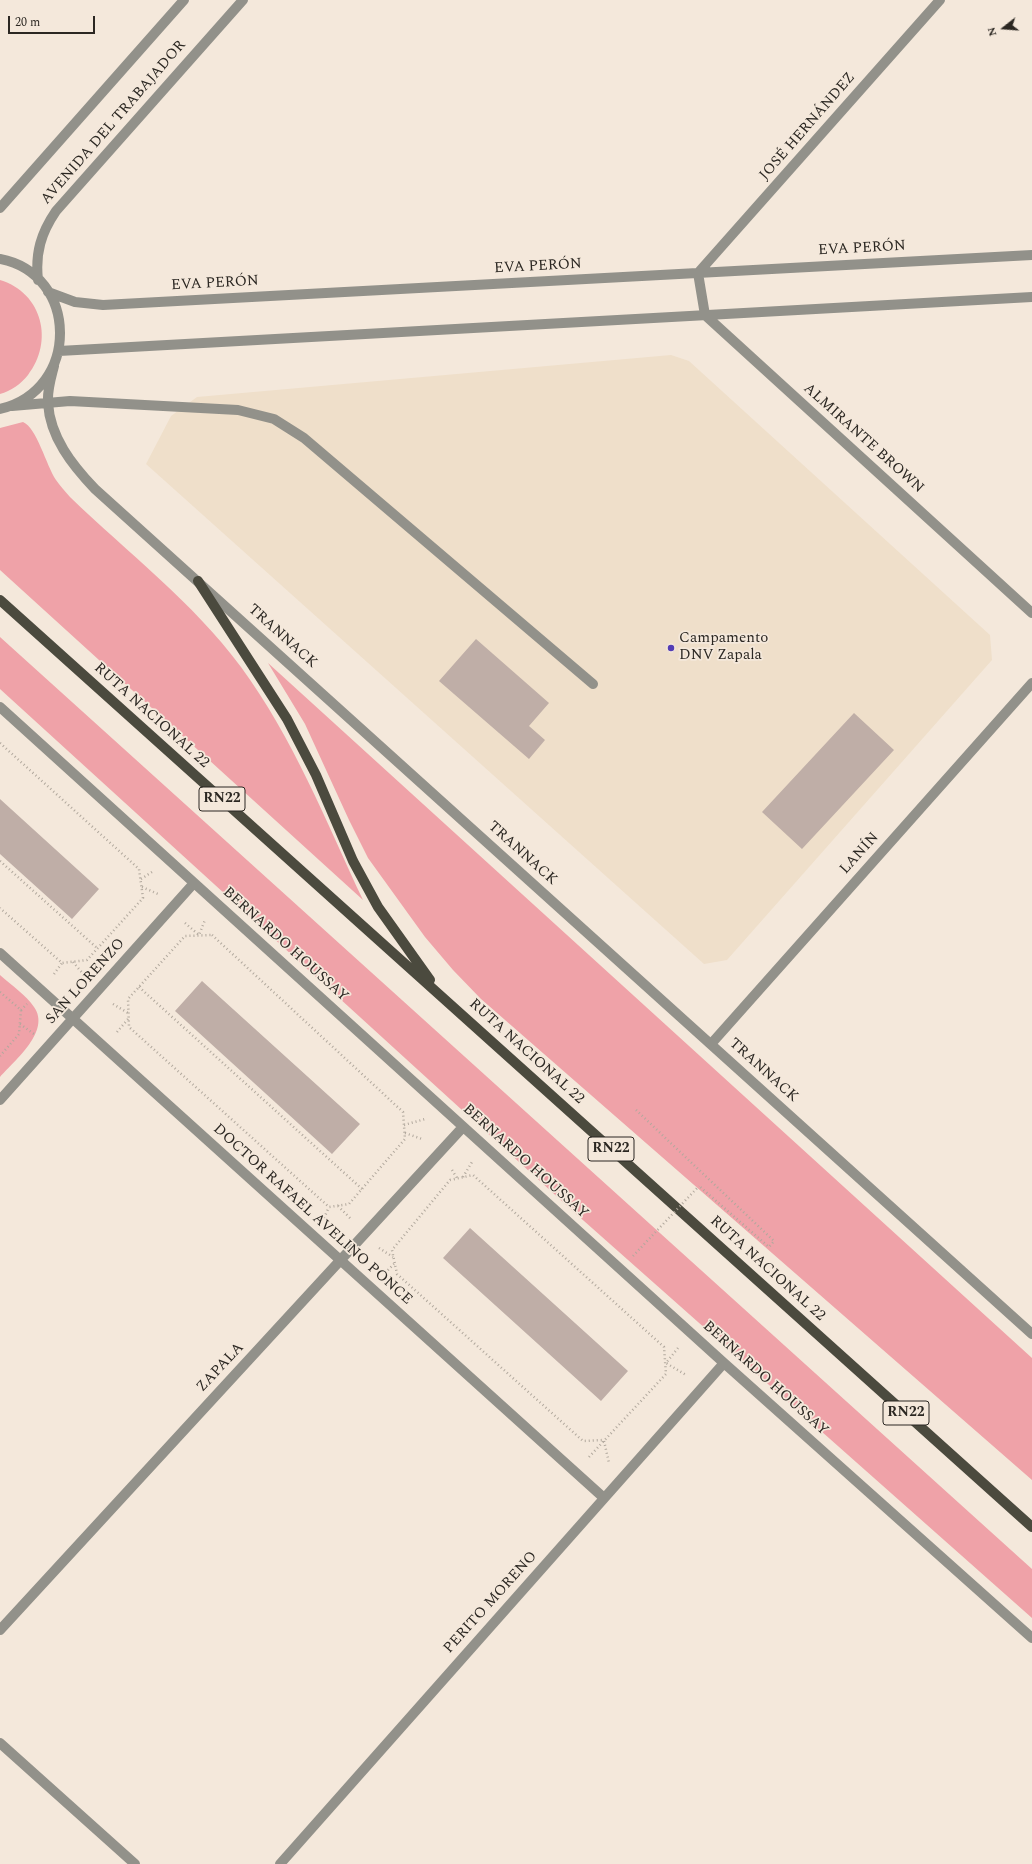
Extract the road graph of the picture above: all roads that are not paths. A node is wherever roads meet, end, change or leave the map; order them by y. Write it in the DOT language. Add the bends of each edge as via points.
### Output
graph roads {
  1 [pos="184,0"];
  2 [pos="243,0"];
  3 [pos="940,0"];
  4 [pos="0,208"];
  5 [pos="1032,255"];
  6 [pos="0,259"];
  7 [pos="698,273"];
  8 [pos="38,280"];
  9 [pos="48,292"];
  10 [pos="1032,297"];
  11 [pos="705,315"];
  12 [pos="59,351"];
  13 [pos="54,366"];
  14 [pos="48,402"];
  15 [pos="12,406"];
  16 [pos="0,409"];
  17 [pos="198,581"];
  18 [pos="0,600"];
  19 [pos="1032,613"];
  20 [pos="1032,683"];
  21 [pos="593,684"];
  22 [pos="0,707"];
  23 [pos="194,883"];
  24 [pos="0,953"];
  25 [pos="443,998"];
  26 [pos="73,1019"];
  27 [pos="711,1044"];
  28 [pos="0,1100"];
  29 [pos="463,1127"];
  30 [pos="340,1260"];
  31 [pos="1032,1334"];
  32 [pos="724,1363"];
  33 [pos="604,1498"];
  34 [pos="1032,1526"];
  35 [pos="0,1630"];
  36 [pos="1032,1638"];
  37 [pos="0,1743"];
  38 [pos="135,1864"];
  39 [pos="280,1864"];
  1 -- 4 [label="street, AVENIDA DEL TRABAJADOR"];
  2 -- 8 [label="street, AVENIDA DEL TRABAJADOR" via="56,211 40,238"];
  3 -- 7 [label="street, JOSÉ HERNÁNDEZ"];
  5 -- 7 [label="street, EVA PERÓN"];
  6 -- 8 [label="street, TRANNACK" via="23,268"];
  7 -- 9 [label="street, EVA PERÓN" via="103,305 75,302"];
  7 -- 11 [label="street"];
  8 -- 9 [label="street, TRANNACK"];
  9 -- 12 [label="street, TRANNACK" via="59,320"];
  10 -- 11 [label="street"];
  11 -- 12 [label="street"];
  11 -- 19 [label="street, ALMIRANTE BROWN"];
  12 -- 13 [label="street, TRANNACK"];
  13 -- 14 [label="street, TRANNACK"];
  13 -- 15 [label="street, TRANNACK" via="47,379 32,395"];
  14 -- 15 [label="street"];
  14 -- 17 [label="street, TRANNACK" via="50,419 57,437 65,454 79,472"];
  14 -- 21 [label="street" via="238,410 274,419 304,438"];
  15 -- 16 [label="street, TRANNACK"];
  17 -- 25 [label="main road" via="287,719 316,775 353,860 378,907"];
  17 -- 27 [label="street, TRANNACK"];
  18 -- 25 [label="main road, RUTA NACIONAL 22 / RN22"];
  20 -- 27 [label="street, LANÍN"];
  22 -- 23 [label="street, BERNARDO HOUSSAY"];
  23 -- 26 [label="street, SAN LORENZO"];
  23 -- 29 [label="street, BERNARDO HOUSSAY"];
  24 -- 26 [label="street, DOCTOR RAFAEL AVELINO PONCE"];
  25 -- 34 [label="main road, RUTA NACIONAL 22 / RN22"];
  26 -- 28 [label="street, SAN LORENZO"];
  26 -- 30 [label="street, DOCTOR RAFAEL AVELINO PONCE"];
  27 -- 31 [label="street, TRANNACK"];
  29 -- 30 [label="street, ZAPALA"];
  29 -- 32 [label="street, BERNARDO HOUSSAY"];
  30 -- 33 [label="street, DOCTOR RAFAEL AVELINO PONCE"];
  30 -- 35 [label="street, ZAPALA"];
  32 -- 33 [label="street, PERITO MORENO"];
  32 -- 36 [label="street, BERNARDO HOUSSAY"];
  33 -- 39 [label="street, PERITO MORENO"];
  37 -- 38 [label="street"];
}
